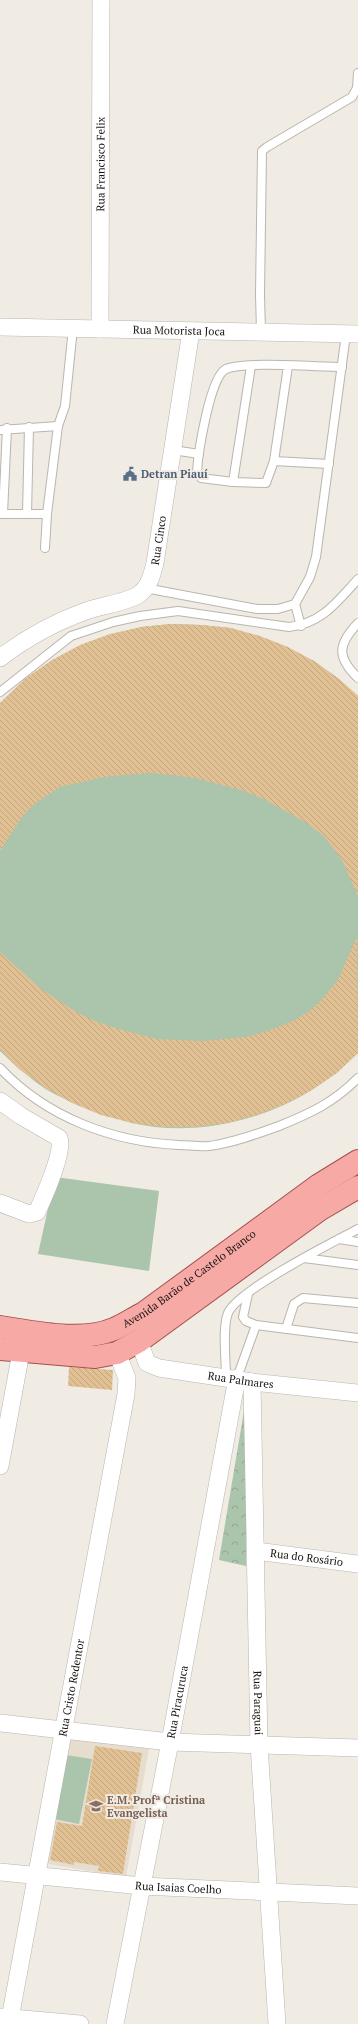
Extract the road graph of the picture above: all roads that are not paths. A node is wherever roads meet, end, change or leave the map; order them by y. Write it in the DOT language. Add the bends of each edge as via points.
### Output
graph roads {
  1 [pos="101,0"];
  2 [pos="358,73"];
  3 [pos="0,327"];
  4 [pos="73,328"];
  5 [pos="100,329"];
  6 [pos="191,330"];
  7 [pos="261,331"];
  8 [pos="352,334"];
  9 [pos="251,366"];
  10 [pos="288,366"];
  11 [pos="342,367"];
  12 [pos="58,426"];
  13 [pos="29,427"];
  14 [pos="4,429"];
  15 [pos="172,450"];
  16 [pos="198,454"];
  17 [pos="274,460"];
  18 [pos="329,464"];
  19 [pos="233,482"];
  20 [pos="1,514"];
  21 [pos="27,514"];
  22 [pos="47,514"];
  23 [pos="45,548"];
  24 [pos="358,579"];
  25 [pos="145,588"];
  26 [pos="295,604"];
  27 [pos="358,623"];
  28 [pos="301,626"];
  29 [pos="0,658"];
  30 [pos="358,678"];
  31 [pos="0,692"];
  32 [pos="0,1068"];
  33 [pos="358,1078"];
  34 [pos="0,1101"];
  35 [pos="358,1161"];
  36 [pos="358,1186"];
  37 [pos="0,1203"];
  38 [pos="358,1229"];
  39 [pos="339,1239"];
  40 [pos="358,1242"];
  41 [pos="304,1258"];
  42 [pos="358,1265"];
  43 [pos="248,1294"];
  44 [pos="358,1303"];
  45 [pos="256,1326"];
  46 [pos="0,1327"];
  47 [pos="286,1329"];
  48 [pos="358,1338"];
  49 [pos="140,1341"];
  50 [pos="0,1349"];
  51 [pos="21,1352"];
  52 [pos="117,1353"];
  53 [pos="239,1379"];
  54 [pos="358,1393"];
  55 [pos="0,1466"];
  56 [pos="256,1551"];
  57 [pos="358,1564"];
  58 [pos="0,1723"];
  59 [pos="63,1730"];
  60 [pos="170,1742"];
  61 [pos="259,1745"];
  62 [pos="358,1748"];
  63 [pos="0,1872"];
  64 [pos="36,1876"];
  65 [pos="142,1886"];
  66 [pos="269,1892"];
  67 [pos="358,1896"];
  68 [pos="6,2020"];
  69 [pos="80,2024"];
  70 [pos="115,2024"];
  71 [pos="277,2024"];
  1 -- 5 [label="street, Rua Francisco Felix"];
  2 -- 7 [label="lane" via="357,88 352,98 262,151"];
  3 -- 4 [label="street, Rua Motorista Joca"];
  4 -- 5 [label="street, Rua Motorista Joca"];
  4 -- 12 [label="lane" via="65,406"];
  5 -- 6 [label="street, Rua Motorista Joca"];
  6 -- 7 [label="street, Rua Motorista Joca"];
  6 -- 15 [label="street, Rua Cinco"];
  7 -- 8 [label="street, Rua Motorista Joca"];
  8 -- 11 [label="lane"];
  9 -- 10 [label="lane"];
  9 -- 16 [label="lane" via="226,369 220,374 212,394"];
  9 -- 19 [label="lane"];
  10 -- 11 [label="lane"];
  10 -- 17 [label="lane"];
  11 -- 18 [label="lane"];
  12 -- 13 [label="lane"];
  12 -- 22 [label="lane"];
  13 -- 14 [label="lane"];
  13 -- 21 [label="lane"];
  14 -- 20 [label="lane"];
  15 -- 16 [label="lane"];
  15 -- 25 [label="street, Rua Cinco" via="155,563 152,577"];
  16 -- 19 [label="lane" via="197,472 201,478"];
  17 -- 18 [label="lane"];
  17 -- 19 [label="lane" via="266,483"];
  18 -- 26 [label="lane" via="316,557 310,576"];
  20 -- 21 [label="lane"];
  21 -- 22 [label="lane"];
  22 -- 23 [label="lane"];
  24 -- 28 [label="lane" via="321,616"];
  25 -- 26 [label="lane" via="257,609 278,609"];
  25 -- 29 [label="street" via="138,595 60,622 36,634"];
  26 -- 28 [label="lane"];
  27 -- 30 [label="lane" via="344,640 341,652 348,668"];
  28 -- 31 [label="lane" via="289,627 178,611 140,616 71,636"];
  32 -- 33 [label="lane" via="49,1108 100,1132 150,1144 208,1146 258,1134 311,1113 341,1095"];
  34 -- 37 [label="street" via="60,1140 59,1154 37,1212 29,1214"];
  35 -- 46 [label="main road, Avenida Barão de Castelo Branco" via="319,1185 144,1313 114,1329 89,1336"];
  36 -- 49 [label="main road, Avenida Barão de Castelo Branco" via="319,1210"];
  38 -- 39 [label="lane"];
  39 -- 40 [label="lane"];
  39 -- 41 [label="lane"];
  41 -- 42 [label="lane"];
  41 -- 43 [label="lane"];
  43 -- 45 [label="lane" via="242,1317"];
  43 -- 53 [label="lane" via="228,1313 226,1326"];
  44 -- 47 [label="lane" via="303,1298 294,1304"];
  45 -- 47 [label="lane"];
  45 -- 53 [label="lane"];
  47 -- 48 [label="lane"];
  49 -- 52 [label="main road, Avenida Barão de Castelo Branco"];
  49 -- 53 [label="street, Rua Palmares" via="146,1361 159,1368"];
  50 -- 51 [label="main road, Avenida Barão de Castelo Branco"];
  51 -- 52 [label="main road, Avenida Barão de Castelo Branco" via="95,1357"];
  51 -- 55 [label="street"];
  52 -- 59 [label="street, Rua Cristo Redentor" via="127,1378 126,1394"];
  53 -- 54 [label="street, Rua Palmares"];
  53 -- 56 [label="street, Rua Paraguai"];
  53 -- 60 [label="street, Rua Piracuruca"];
  56 -- 57 [label="street, Rua do Rosário"];
  56 -- 61 [label="street, Rua Paraguai"];
  58 -- 59 [label="street"];
  59 -- 60 [label="street"];
  59 -- 64 [label="street, Rua Cristo Redentor"];
  60 -- 61 [label="street"];
  60 -- 65 [label="street, Rua Piracuruca"];
  61 -- 62 [label="street"];
  61 -- 66 [label="street, Rua Paraguai"];
  63 -- 64 [label="street, Rua Isaias Coelho"];
  64 -- 65 [label="street, Rua Isaias Coelho"];
  64 -- 68 [label="street, Rua Cristo Redentor"];
  65 -- 66 [label="street, Rua Isaias Coelho"];
  65 -- 70 [label="street, Rua Piracuruca"];
  66 -- 67 [label="street, Rua Isaias Coelho"];
  66 -- 71 [label="street, Rua Paraguai"];
  68 -- 69 [label="street"];
}
